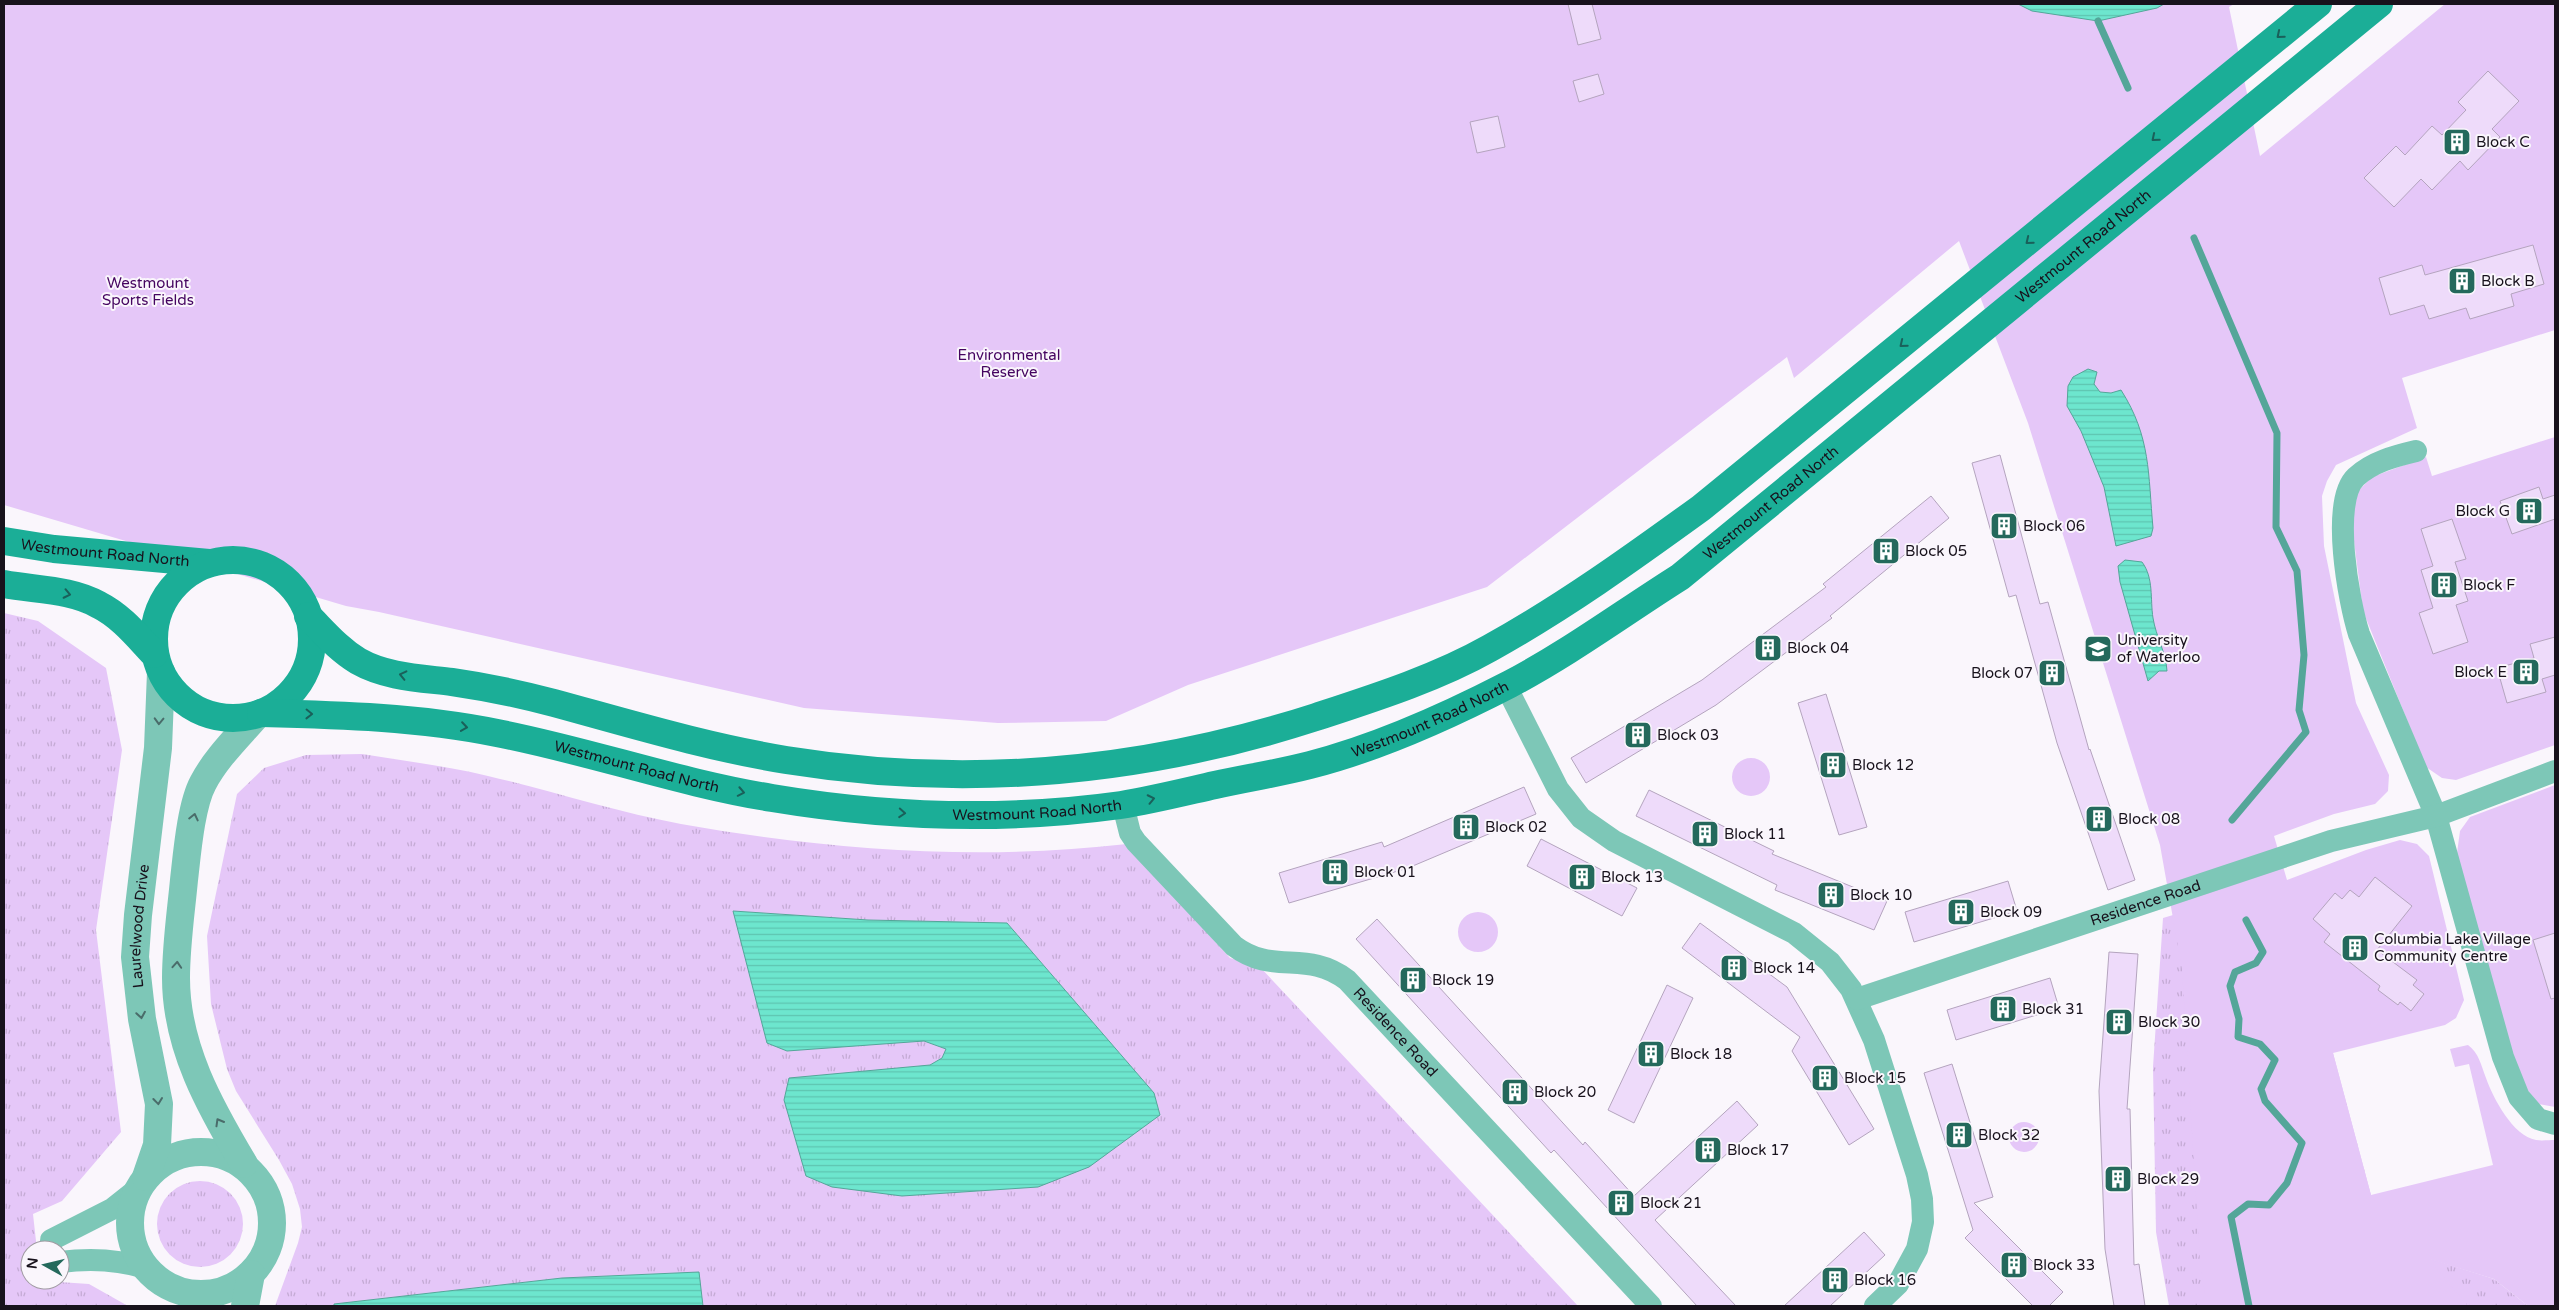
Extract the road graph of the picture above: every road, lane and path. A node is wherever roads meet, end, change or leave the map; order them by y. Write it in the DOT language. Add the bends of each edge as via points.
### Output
graph roads {
  1 [pos="2318,4"];
  2 [pos="2379,4"];
  3 [pos="2416,451"];
  4 [pos="4,541"];
  5 [pos="209,563"];
  6 [pos="4,584"];
  7 [pos="308,616"];
  8 [pos="158,663"];
  9 [pos="1506,686"];
  10 [pos="258,714"];
  11 [pos="2555,771"];
  12 [pos="1123,805"];
  13 [pos="2436,816"];
  14 [pos="1857,999"];
  15 [pos="2555,1124"];
  16 [pos="244,1164"];
  17 [pos="141,1183"];
  18 [pos="51,1240"];
  19 [pos="70,1260"];
  20 [pos="250,1274"];
  21 [pos="163,1286"];
  22 [pos="245,1306"];
  23 [pos="1651,1306"];
  24 [pos="1875,1306"];
  1 -- 7 [label="main road, one-way" via="1701,508 1599,582 1487,650 1389,693 1272,731 1165,756 1068,770 964,774 836,766 786,760 678,737 509,691 413,678 380,670 343,651"];
  2 -- 9 [label="main road, Westmount Road North" via="1680,577 1566,653"];
  3 -- 13 [label="street" via="2370,466 2354,478 2344,498 2344,558 2358,634"];
  4 -- 5 [label="main road, Westmount Road North" via="54,549"];
  5 -- 7 [label="main road" via="245,560 264,566 282,576 296,590"];
  5 -- 8 [label="main road" via="188,573 159,608 154,631"];
  6 -- 8 [label="main road, one-way" via="67,594 98,604 128,627"];
  7 -- 10 [label="main road" via="312,639 308,663 298,684 282,702"];
  8 -- 10 [label="main road" via="174,690 191,707 226,718"];
  8 -- 17 [label="street, Laurelwood Drive, one-way" via="158,748 135,957 142,1020 160,1104 157,1146"];
  12 -- 9 [label="main road, Westmount Road North, one-way" via="1310,765 1370,746"];
  9 -- 14 [label="street" via="1558,790 1581,818 1614,841 1799,936 1830,962"];
  10 -- 12 [label="main road, Westmount Road North, one-way" via="397,718 493,732 544,742 719,788 846,808 913,814 970,814 1051,812"];
  16 -- 10 [label="street, one-way" via="214,1114 186,1048 176,979 186,865 192,822 202,785 214,765"];
  11 -- 13 [label="street, Residence Road"];
  12 -- 23 [label="street, Residence Road" via="1130,833 1136,842 1234,946 1264,961 1320,965 1347,980"];
  13 -- 14 [label="street, Residence Road" via="2331,841"];
  13 -- 15 [label="street" via="2503,1057 2519,1097 2538,1119"];
  14 -- 24 [label="street" via="1874,1040 1922,1199 1923,1222 1917,1249 1898,1284"];
  16 -- 17 [label="street" via="207,1152 184,1153 164,1162"];
  16 -- 20 [label="street" via="263,1188 271,1210 271,1233 264,1255"];
  17 -- 18 [label="street" via="112,1209"];
  17 -- 21 [label="street" via="130,1222 134,1247"];
  19 -- 21 [label="street" via="114,1260"];
  20 -- 21 [label="street" via="232,1287 209,1294 186,1293"];
  20 -- 22 [label="street"];
}
